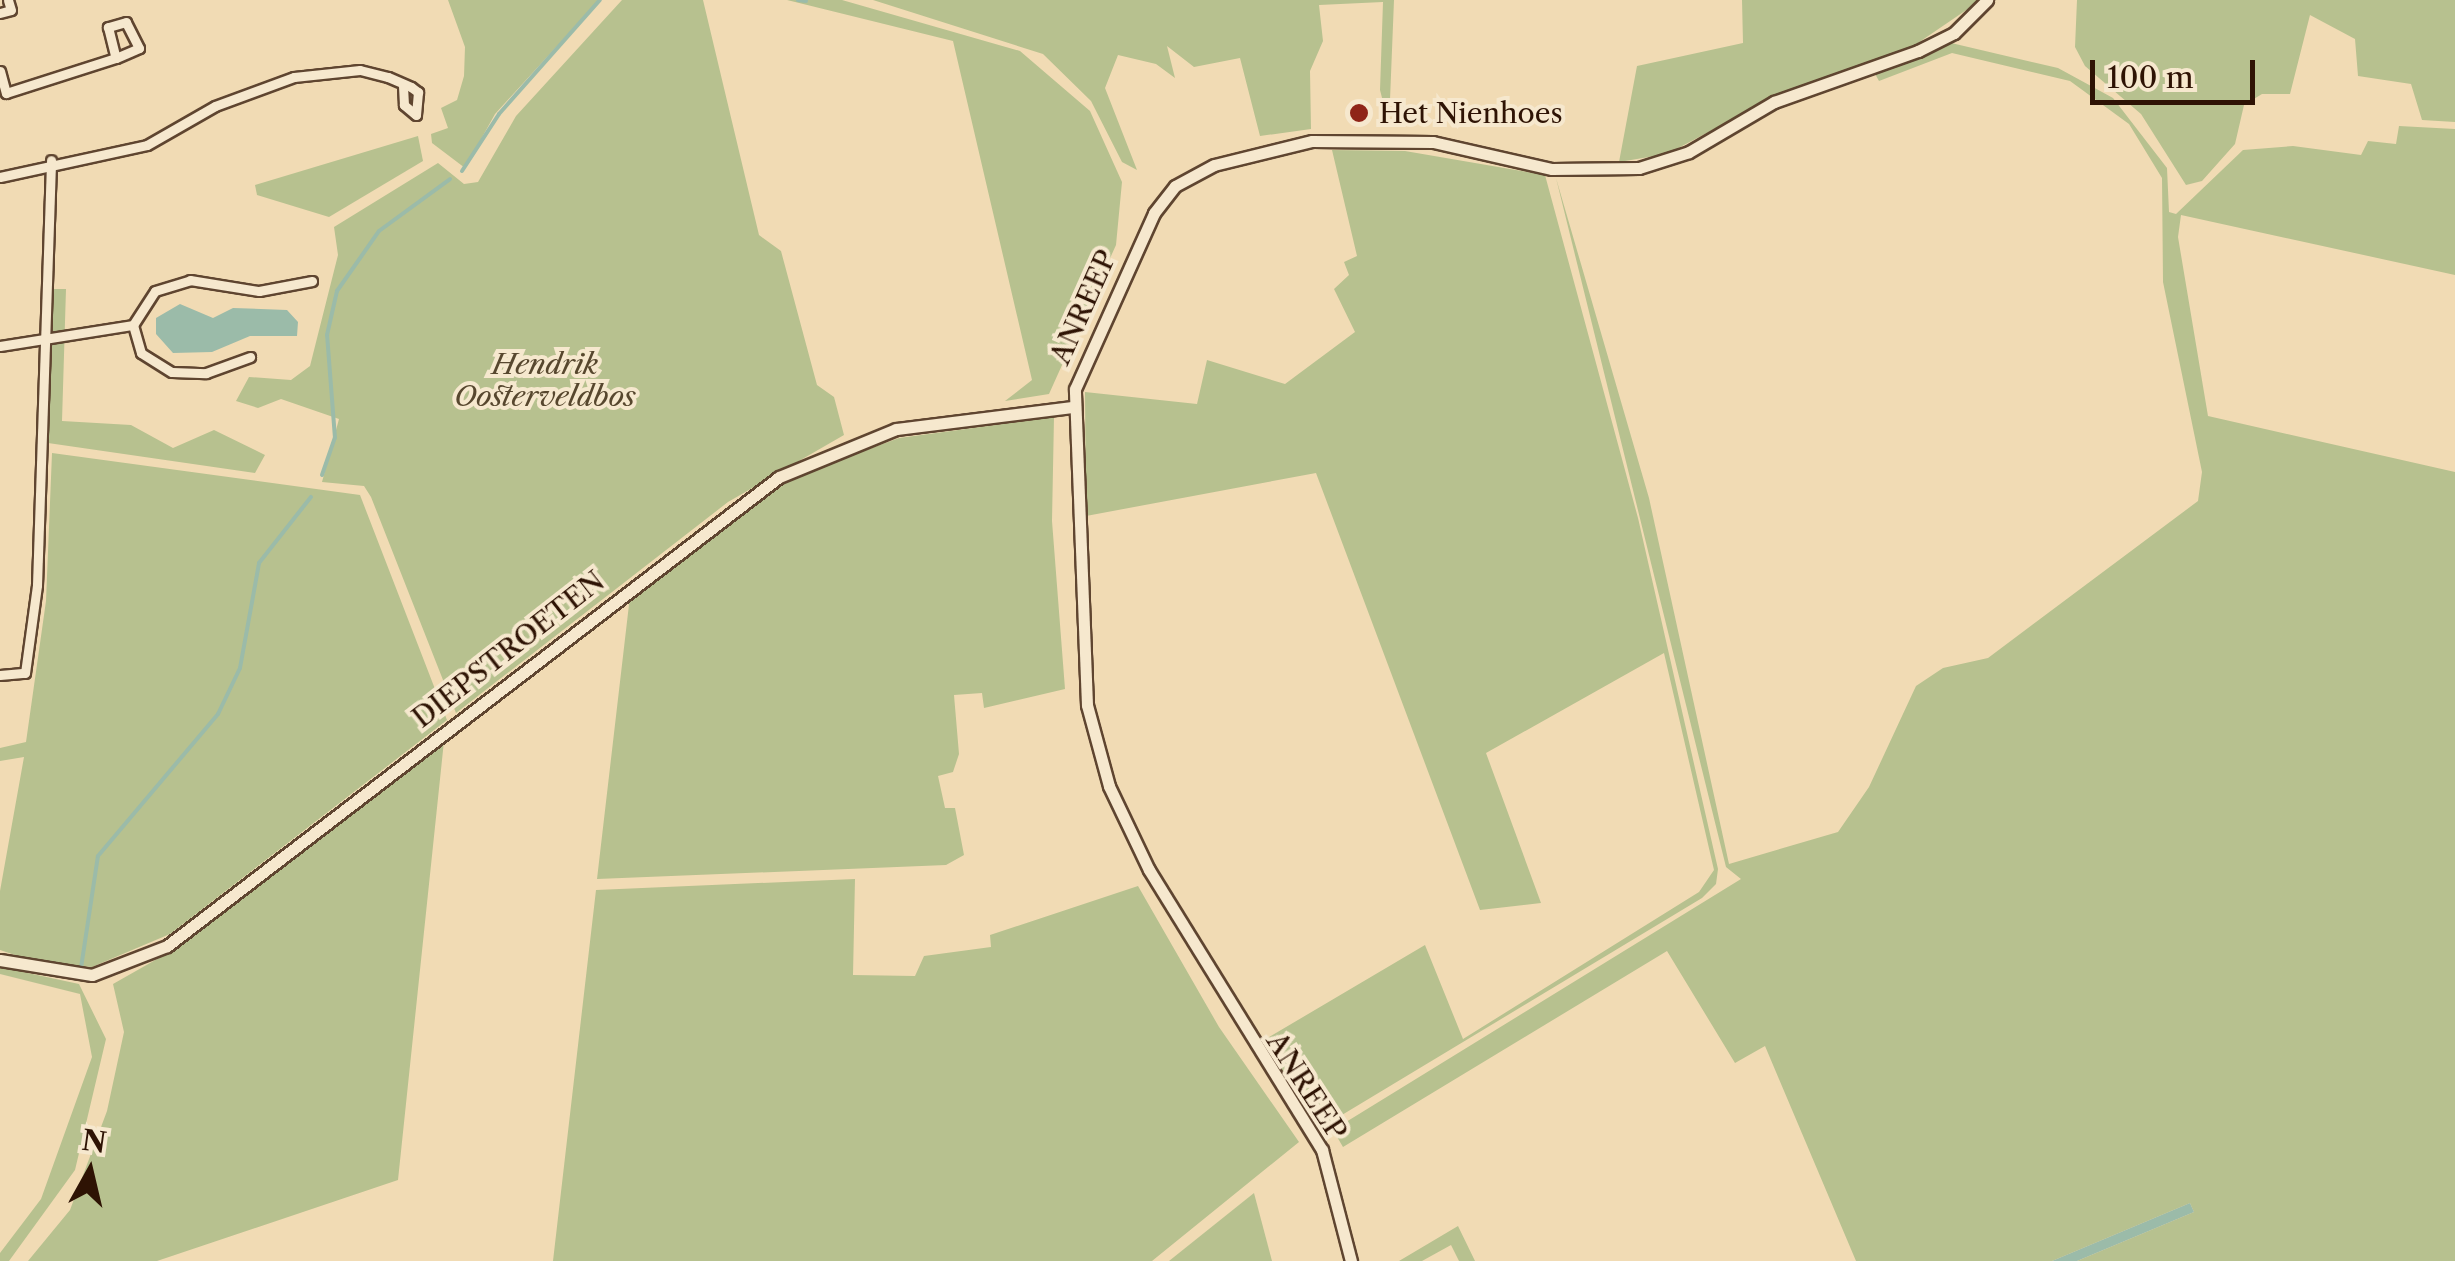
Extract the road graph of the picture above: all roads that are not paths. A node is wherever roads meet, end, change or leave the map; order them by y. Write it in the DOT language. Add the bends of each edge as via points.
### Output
graph roads {
  1 [pos="8,0"];
  2 [pos="1988,0"];
  3 [pos="0,13"];
  4 [pos="116,58"];
  5 [pos="0,71"];
  6 [pos="402,84"];
  7 [pos="51,160"];
  8 [pos="0,176"];
  9 [pos="312,282"];
  10 [pos="300,287"];
  11 [pos="304,300"];
  12 [pos="133,326"];
  13 [pos="44,340"];
  14 [pos="0,346"];
  15 [pos="250,356"];
  16 [pos="1073,407"];
  17 [pos="0,675"];
  18 [pos="0,960"];
  19 [pos="1351,1261"];
  1 -- 3 [label="street" via="11,10"];
  2 -- 16 [label="street, ANREEP" via="1954,33 1918,51 1774,102 1689,152 1639,168 1552,169 1458,144 1345,139 1285,144 1214,166 1158,204 1083,362"];
  4 -- 5 [label="street" via="6,93"];
  6 -- 7 [label="street" via="360,70 294,77 215,106 147,145"];
  7 -- 8 [label="street"];
  7 -- 13 [label="street"];
  9 -- 10 [label="street"];
  10 -- 11 [label="street"];
  10 -- 12 [label="street" via="260,291 190,280 155,291"];
  12 -- 13 [label="street"];
  12 -- 15 [label="street" via="142,353 172,372 206,374"];
  13 -- 14 [label="street"];
  13 -- 17 [label="street" via="29,651 20,678"];
  16 -- 18 [label="street, DIEPSTROETEN" via="896,429 778,477 167,946 92,975"];
  16 -- 19 [label="street, ANREEP" via="1083,665 1102,766 1149,870 1322,1150"];
}
